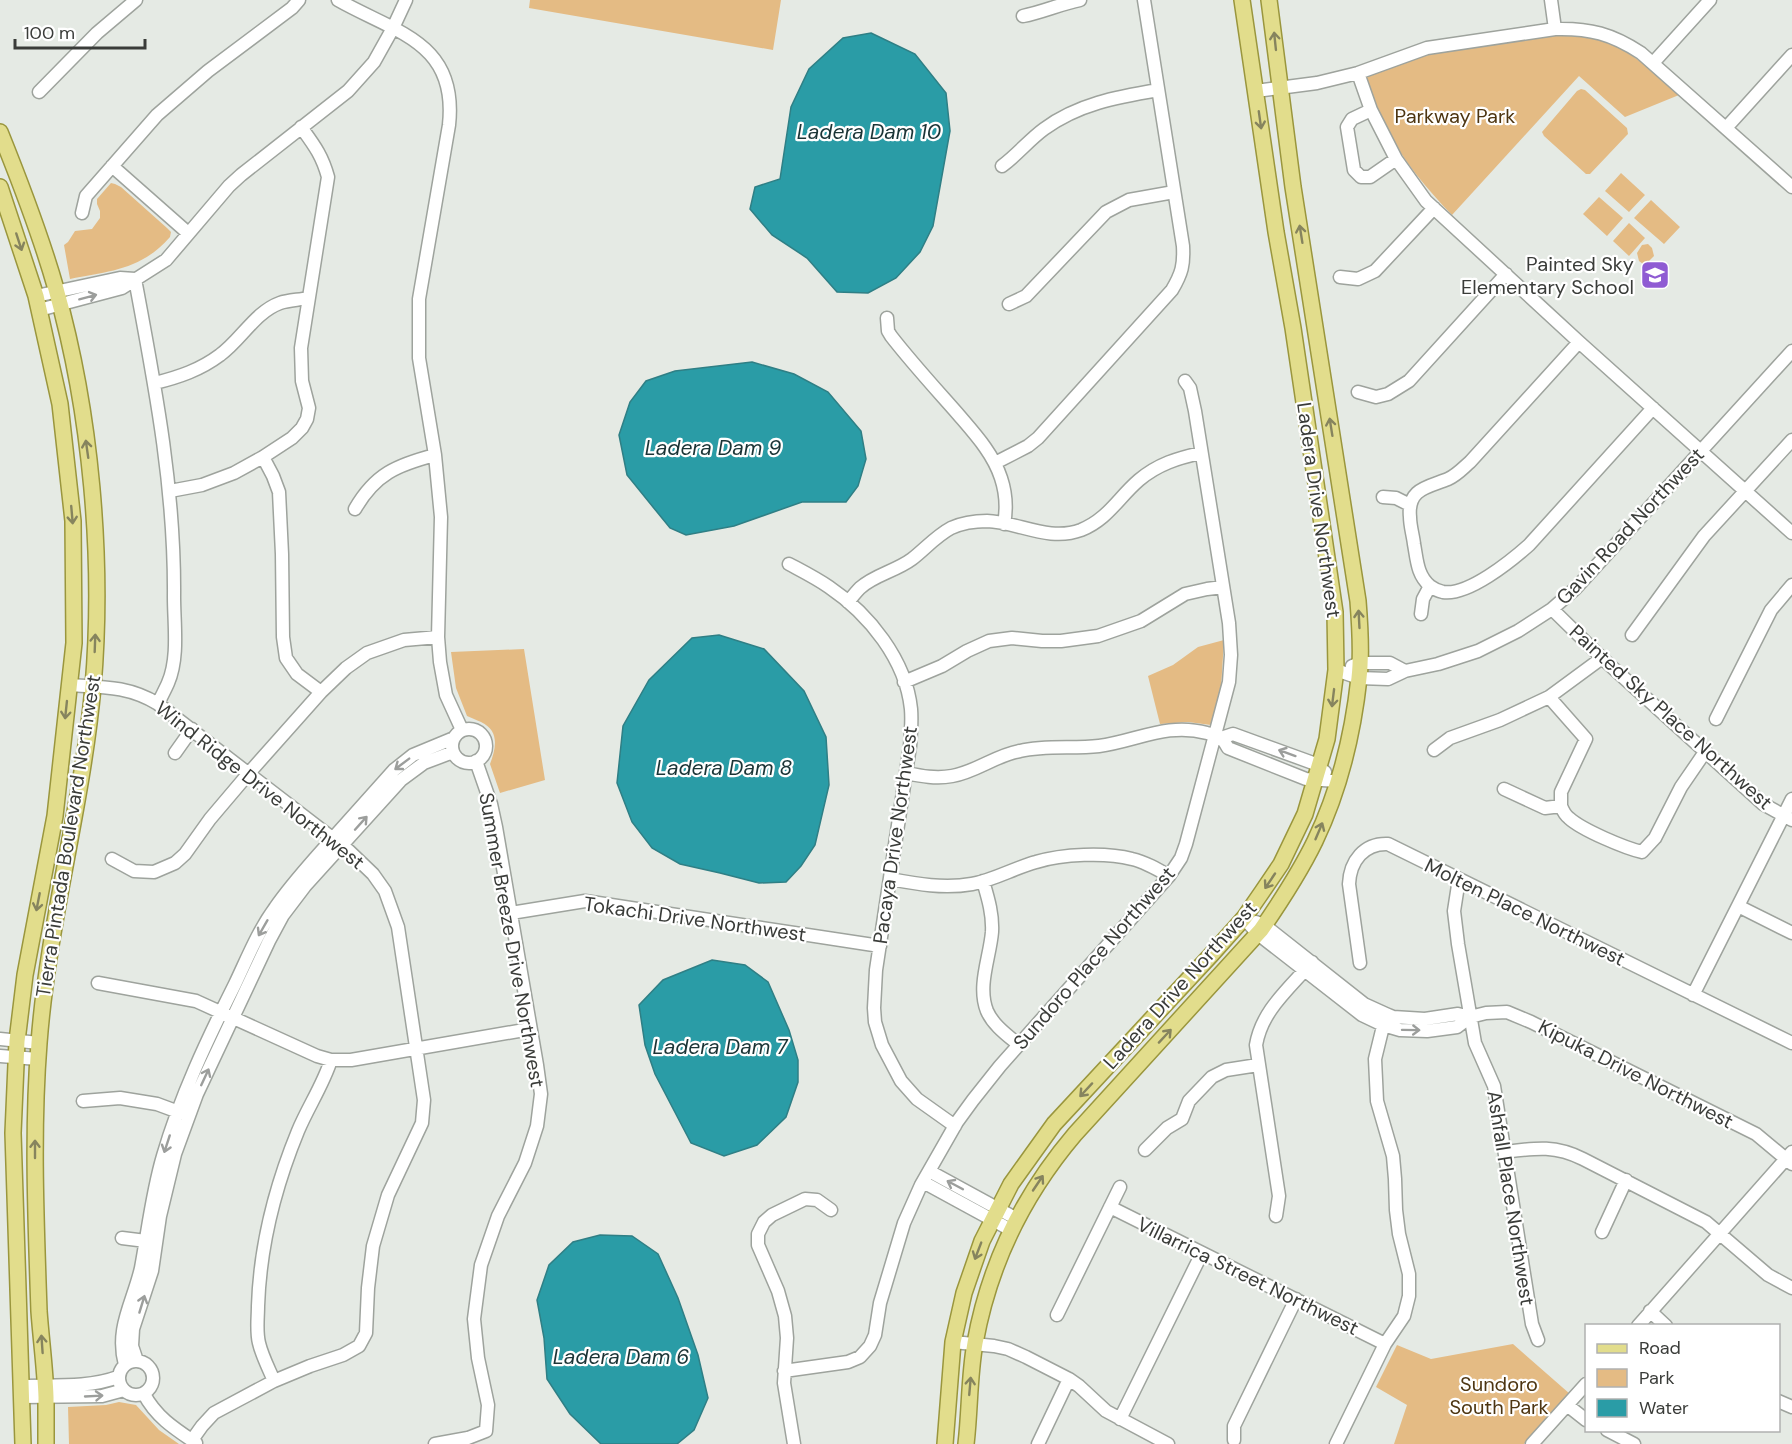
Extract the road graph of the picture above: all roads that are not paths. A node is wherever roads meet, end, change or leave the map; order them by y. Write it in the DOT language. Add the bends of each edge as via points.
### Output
graph roads {
  1 [pos="136,0"];
  2 [pos="299,0"];
  3 [pos="338,0"];
  4 [pos="406,0"];
  5 [pos="1080,0"];
  6 [pos="1144,0"];
  7 [pos="1242,0"];
  8 [pos="1269,0"];
  9 [pos="1551,0"];
  10 [pos="1710,0"];
  11 [pos="1023,16"];
  12 [pos="393,28"];
  13 [pos="1555,28"];
  14 [pos="1792,55"];
  15 [pos="1653,63"];
  16 [pos="1358,73"];
  17 [pos="1279,88"];
  18 [pos="1158,90"];
  19 [pos="1256,91"];
  20 [pos="39,92"];
  21 [pos="1371,110"];
  22 [pos="301,127"];
  23 [pos="1726,128"];
  24 [pos="0,132"];
  25 [pos="1396,159"];
  26 [pos="112,166"];
  27 [pos="1002,166"];
  28 [pos="0,187"];
  29 [pos="1792,187"];
  30 [pos="1174,192"];
  31 [pos="1434,208"];
  32 [pos="82,213"];
  33 [pos="188,233"];
  34 [pos="1506,274"];
  35 [pos="1341,277"];
  36 [pos="135,279"];
  37 [pos="58,298"];
  38 [pos="308,298"];
  39 [pos="38,303"];
  40 [pos="1009,304"];
  41 [pos="887,318"];
  42 [pos="1579,342"];
  43 [pos="1792,351"];
  44 [pos="1185,381"];
  45 [pos="155,383"];
  46 [pos="1358,392"];
  47 [pos="1653,408"];
  48 [pos="1792,440"];
  49 [pos="1701,451"];
  50 [pos="1201,453"];
  51 [pos="435,455"];
  52 [pos="263,458"];
  53 [pos="995,463"];
  54 [pos="170,491"];
  55 [pos="1745,491"];
  56 [pos="1383,497"];
  57 [pos="1410,504"];
  58 [pos="355,509"];
  59 [pos="1004,524"];
  60 [pos="1792,533"];
  61 [pos="789,564"];
  62 [pos="1792,585"];
  63 [pos="1430,586"];
  64 [pos="1223,587"];
  65 [pos="848,602"];
  66 [pos="1552,609"];
  67 [pos="1421,614"];
  68 [pos="1632,635"];
  69 [pos="438,637"];
  70 [pos="1602,657"];
  71 [pos="1336,670"];
  72 [pos="1359,671"];
  73 [pos="904,682"];
  74 [pos="69,686"];
  75 [pos="93,687"];
  76 [pos="321,692"];
  77 [pos="1549,697"];
  78 [pos="158,704"];
  79 [pos="1716,719"];
  80 [pos="192,729"];
  81 [pos="458,734"];
  82 [pos="1218,736"];
  83 [pos="1434,750"];
  84 [pos="453,752"];
  85 [pos="1705,752"];
  86 [pos="175,753"];
  87 [pos="476,761"];
  88 [pos="249,773"];
  89 [pos="906,773"];
  90 [pos="1317,774"];
  91 [pos="1338,781"];
  92 [pos="1504,789"];
  93 [pos="1792,800"];
  94 [pos="1561,806"];
  95 [pos="1788,818"];
  96 [pos="337,842"];
  97 [pos="112,859"];
  98 [pos="1169,876"];
  99 [pos="890,879"];
  100 [pos="1459,879"];
  101 [pos="983,881"];
  102 [pos="1738,906"];
  103 [pos="511,913"];
  104 [pos="1244,918"];
  105 [pos="1261,929"];
  106 [pos="1792,933"];
  107 [pos="880,946"];
  108 [pos="1360,963"];
  109 [pos="1309,966"];
  110 [pos="98,983"];
  111 [pos="1693,995"];
  112 [pos="227,1014"];
  113 [pos="1470,1017"];
  114 [pos="1384,1020"];
  115 [pos="530,1029"];
  116 [pos="0,1040"];
  117 [pos="17,1041"];
  118 [pos="1792,1042"];
  119 [pos="39,1043"];
  120 [pos="1019,1045"];
  121 [pos="417,1049"];
  122 [pos="0,1056"];
  123 [pos="16,1057"];
  124 [pos="38,1059"];
  125 [pos="331,1060"];
  126 [pos="1258,1065"];
  127 [pos="83,1101"];
  128 [pos="183,1113"];
  129 [pos="955,1126"];
  130 [pos="1145,1150"];
  131 [pos="1505,1152"];
  132 [pos="1790,1158"];
  133 [pos="926,1177"];
  134 [pos="1626,1180"];
  135 [pos="1120,1186"];
  136 [pos="1110,1207"];
  137 [pos="831,1210"];
  138 [pos="996,1214"];
  139 [pos="1276,1216"];
  140 [pos="1014,1224"];
  141 [pos="1602,1232"];
  142 [pos="1720,1233"];
  143 [pos="122,1238"];
  144 [pos="151,1241"];
  145 [pos="1202,1253"];
  146 [pos="1792,1288"];
  147 [pos="1296,1299"];
  148 [pos="1650,1311"];
  149 [pos="1057,1315"];
  150 [pos="1640,1324"];
  151 [pos="1664,1324"];
  152 [pos="1538,1340"];
  153 [pos="953,1342"];
  154 [pos="975,1344"];
  155 [pos="1385,1344"];
  156 [pos="131,1363"];
  157 [pos="784,1371"];
  158 [pos="118,1377"];
  159 [pos="1069,1379"];
  160 [pos="274,1381"];
  161 [pos="1585,1386"];
  162 [pos="124,1390"];
  163 [pos="45,1391"];
  164 [pos="22,1392"];
  165 [pos="144,1394"];
  166 [pos="1568,1405"];
  167 [pos="1585,1418"];
  168 [pos="1120,1419"];
  169 [pos="1609,1432"];
  170 [pos="1234,1440"];
  171 [pos="194,1442"];
  172 [pos="1162,1443"];
  173 [pos="23,1444"];
  174 [pos="46,1444"];
  175 [pos="435,1444"];
  176 [pos="794,1444"];
  177 [pos="945,1444"];
  178 [pos="966,1444"];
  179 [pos="1038,1444"];
  180 [pos="1336,1444"];
  181 [pos="1532,1444"];
  182 [pos="1634,1444"];
  1 -- 20 [label="street"];
  2 -- 26 [label="street" via="180,94"];
  3 -- 12 [label="street"];
  4 -- 12 [label="street"];
  5 -- 11 [label="street"];
  6 -- 18 [label="street"];
  7 -- 19 [label="main road, Ladera Drive Northwest"];
  17 -- 8 [label="main road, Ladera Drive Northwest, one-way"];
  9 -- 13 [label="street"];
  10 -- 15 [label="street"];
  12 -- 22 [label="street" via="374,62 348,91"];
  12 -- 51 [label="street" via="417,41 434,58 449,88 451,107 419,299 419,358"];
  13 -- 15 [label="street" via="1601,32 1625,42"];
  13 -- 16 [label="street" via="1427,48"];
  14 -- 23 [label="street"];
  15 -- 23 [label="street"];
  16 -- 17 [label="street"];
  16 -- 21 [label="street"];
  17 -- 19 [label="street"];
  72 -- 17 [label="main road, Ladera Drive Northwest, one-way" via="1358,601"];
  18 -- 27 [label="street" via="1107,99 1064,116"];
  18 -- 30 [label="street"];
  19 -- 71 [label="main road, Ladera Drive Northwest, one-way" via="1335,612"];
  21 -- 25 [label="street"];
  21 -- 25 [label="street" via="1352,119 1347,127 1354,170 1361,177 1370,177"];
  22 -- 33 [label="street" via="229,186"];
  22 -- 38 [label="street" via="318,149 328,177"];
  23 -- 29 [label="street"];
  24 -- 37 [label="main road, Tierra Pintada Boulevard Northwest" via="32,213"];
  25 -- 31 [label="street"];
  26 -- 32 [label="street" via="86,196"];
  26 -- 33 [label="street"];
  28 -- 39 [label="main road, Tierra Pintada Boulevard Northwest, one-way"];
  30 -- 40 [label="street" via="1129,200 1106,212 1026,296"];
  30 -- 53 [label="street" via="1184,260 1172,290 1038,438"];
  31 -- 34 [label="street"];
  31 -- 35 [label="street" via="1375,271 1358,279"];
  33 -- 36 [label="street" via="166,260"];
  34 -- 42 [label="street"];
  34 -- 46 [label="street" via="1400,388 1376,397"];
  36 -- 37 [label="street" via="122,288"];
  36 -- 45 [label="street"];
  37 -- 39 [label="street"];
  75 -- 37 [label="main road, Tierra Pintada Boulevard Northwest, one-way" via="93,510 83,423"];
  38 -- 45 [label="street" via="280,303 262,313 220,356 183,376"];
  38 -- 52 [label="street" via="301,348 307,419 292,438"];
  39 -- 74 [label="main road, Tierra Pintada Boulevard Northwest, one-way" via="60,404 73,521 74,643"];
  41 -- 53 [label="street" via="891,336 974,432"];
  42 -- 47 [label="street"];
  42 -- 57 [label="street" via="1470,462 1449,478 1426,486"];
  43 -- 49 [label="street, Gavin Road Northwest"];
  44 -- 50 [label="street, Sundoro Place Northwest" via="1190,388"];
  45 -- 54 [label="street"];
  47 -- 49 [label="street"];
  47 -- 63 [label="street" via="1510,562 1459,590 1444,592"];
  48 -- 55 [label="street"];
  49 -- 55 [label="street"];
  49 -- 66 [label="street, Gavin Road Northwest" via="1576,588"];
  50 -- 59 [label="street" via="1177,458 1148,473 1102,518 1076,532 1054,534"];
  50 -- 64 [label="street, Sundoro Place Northwest"];
  51 -- 58 [label="street" via="404,463 391,471 366,491"];
  51 -- 69 [label="street" via="441,517"];
  52 -- 54 [label="street" via="202,485"];
  52 -- 76 [label="street" via="279,492 286,658 297,674"];
  53 -- 59 [label="street" via="1004,492"];
  54 -- 78 [label="street" via="175,566 174,657 169,682"];
  55 -- 60 [label="street"];
  55 -- 68 [label="street" via="1704,536"];
  56 -- 57 [label="street"];
  57 -- 63 [label="street" via="1419,574"];
  59 -- 65 [label="street" via="975,522 950,529 909,561 868,582"];
  61 -- 65 [label="street, Pacaya Drive Northwest" via="829,586"];
  62 -- 79 [label="street" via="1771,610"];
  63 -- 67 [label="street"];
  64 -- 73 [label="street" via="1185,594 1141,621 1098,636 1061,641 990,641"];
  64 -- 82 [label="street, Sundoro Place Northwest" via="1231,666"];
  65 -- 73 [label="street, Pacaya Drive Northwest" via="883,641"];
  66 -- 70 [label="street, Painted Sky Place Northwest"];
  66 -- 72 [label="street, Gavin Road Northwest" via="1478,651 1438,664 1388,679"];
  69 -- 76 [label="street" via="404,640 366,652"];
  69 -- 81 [label="street" via="446,695"];
  70 -- 77 [label="street"];
  70 -- 85 [label="street, Painted Sky Place Northwest"];
  71 -- 72 [label="street, Gavin Road Northwest"];
  71 -- 90 [label="main road, Ladera Drive Northwest, one-way" via="1327,739"];
  72 -- 91 [label="main road, Ladera Drive Northwest"];
  73 -- 89 [label="street, Pacaya Drive Northwest" via="912,722"];
  74 -- 75 [label="street, Wind Ridge Drive Northwest"];
  74 -- 117 [label="main road, Tierra Pintada Boulevard Northwest, one-way" via="55,816 25,975"];
  75 -- 78 [label="street, Wind Ridge Drive Northwest" via="129,690"];
  75 -- 119 [label="main road, Tierra Pintada Boulevard Northwest" via="45,981"];
  76 -- 88 [label="street"];
  77 -- 83 [label="street" via="1449,738"];
  77 -- 94 [label="street" via="1586,739 1562,792"];
  78 -- 80 [label="street, Wind Ridge Drive Northwest"];
  80 -- 86 [label="street"];
  80 -- 88 [label="street, Wind Ridge Drive Northwest"];
  81 -- 84 [label="street" via="452,744"];
  81 -- 87 [label="street" via="477,730 485,740 485,751"];
  81 -- 96 [label="street, one-way" via="413,755 394,770"];
  82 -- 89 [label="street" via="1194,729 1167,729 1101,746 1017,751 951,777"];
  82 -- 90 [label="street" via="1233,734 1313,763"];
  82 -- 98 [label="street, Sundoro Place Northwest" via="1181,858"];
  84 -- 87 [label="street" via="459,760"];
  96 -- 84 [label="street, one-way" via="401,780 424,763"];
  85 -- 94 [label="street" via="1681,787 1655,838 1642,852 1577,824"];
  85 -- 95 [label="street, Painted Sky Place Northwest" via="1763,804"];
  87 -- 103 [label="street, Summer Breeze Drive Northwest" via="491,804"];
  88 -- 96 [label="street, Wind Ridge Drive Northwest"];
  88 -- 97 [label="street" via="175,863 153,872 134,871"];
  89 -- 99 [label="street, Pacaya Drive Northwest"];
  90 -- 91 [label="street"];
  90 -- 104 [label="main road, Ladera Drive Northwest, one-way" via="1305,814 1281,864"];
  105 -- 91 [label="main road, Ladera Drive Northwest, one-way" via="1315,842"];
  92 -- 94 [label="street" via="1545,808"];
  93 -- 95 [label="street"];
  95 -- 102 [label="street"];
  96 -- 112 [label="street" via="274,909 258,936"];
  96 -- 121 [label="street, Wind Ridge Drive Northwest" via="373,874 391,904"];
  98 -- 101 [label="street" via="1133,859 1104,855 1039,861"];
  98 -- 120 [label="street, Sundoro Place Northwest"];
  99 -- 101 [label="street" via="931,886"];
  99 -- 107 [label="street, Pacaya Drive Northwest"];
  100 -- 108 [label="street, Molten Place Northwest" via="1388,844 1369,847 1360,854 1349,873 1349,884"];
  100 -- 111 [label="street, Molten Place Northwest"];
  100 -- 113 [label="street, Ashfall Place Northwest" via="1454,911"];
  101 -- 120 [label="street" via="992,923 985,1003 990,1017"];
  102 -- 106 [label="street"];
  102 -- 111 [label="street"];
  103 -- 107 [label="street, Tokachi Drive Northwest" via="585,901"];
  103 -- 115 [label="street, Summer Breeze Drive Northwest"];
  104 -- 105 [label="street, Kipuka Drive Northwest"];
  104 -- 138 [label="main road, Ladera Drive Northwest, one-way" via="1054,1124 1011,1184"];
  105 -- 109 [label="street, Kipuka Drive Northwest"];
  140 -- 105 [label="main road, Ladera Drive Northwest, one-way" via="1054,1159"];
  107 -- 129 [label="street, Pacaya Drive Northwest" via="874,1008 882,1045 909,1091"];
  109 -- 114 [label="street, Kipuka Drive Northwest" via="1362,1015"];
  109 -- 126 [label="street" via="1264,1019 1256,1046"];
  110 -- 112 [label="street" via="196,1001"];
  111 -- 118 [label="street, Molten Place Northwest"];
  112 -- 125 [label="street"];
  112 -- 128 [label="street"];
  113 -- 114 [label="street, Kipuka Drive Northwest" via="1457,1027 1427,1031 1400,1030"];
  113 -- 131 [label="street, Ashfall Place Northwest" via="1475,1042 1494,1086"];
  113 -- 132 [label="street, Kipuka Drive Northwest" via="1508,1012 1531,1022 1756,1134"];
  114 -- 155 [label="street" via="1375,1059 1377,1101 1393,1156 1399,1234 1409,1274 1404,1316"];
  115 -- 121 [label="street"];
  115 -- 175 [label="street, Summer Breeze Drive Northwest" via="541,1094 537,1126 481,1265 474,1319 488,1405 486,1431"];
  116 -- 117 [label="street"];
  117 -- 119 [label="street"];
  117 -- 123 [label="main road, Tierra Pintada Boulevard Northwest"];
  119 -- 124 [label="main road, Tierra Pintada Boulevard Northwest"];
  120 -- 129 [label="street, Sundoro Place Northwest" via="987,1080"];
  121 -- 125 [label="street"];
  121 -- 160 [label="street, Wind Ridge Drive Northwest" via="424,1100 422,1123 388,1195 373,1246 366,1333 359,1346 343,1355"];
  122 -- 123 [label="street"];
  123 -- 124 [label="street"];
  123 -- 164 [label="main road, Tierra Pintada Boulevard Northwest" via="13,1133"];
  163 -- 124 [label="main road, Tierra Pintada Boulevard Northwest, one-way" via="35,1178"];
  125 -- 160 [label="street" via="284,1166 266,1231 257,1330"];
  126 -- 130 [label="street" via="1226,1070 1212,1077 1189,1101 1182,1119"];
  126 -- 139 [label="street" via="1279,1196"];
  127 -- 128 [label="street" via="120,1098"];
  128 -- 144 [label="street" via="162,1157 150,1213"];
  129 -- 133 [label="street, Sundoro Place Northwest"];
  131 -- 134 [label="street" via="1562,1150"];
  131 -- 152 [label="street, Ashfall Place Northwest" via="1532,1324"];
  132 -- 142 [label="street"];
  133 -- 138 [label="street"];
  133 -- 157 [label="street, Sundoro Place Northwest" via="898,1240 870,1346 860,1357 848,1362"];
  134 -- 141 [label="street"];
  134 -- 142 [label="street" via="1695,1215"];
  135 -- 136 [label="street"];
  136 -- 145 [label="street, Villarrica Street Northwest"];
  136 -- 149 [label="street"];
  137 -- 157 [label="street" via="817,1200 805,1199 772,1215 758,1234 759,1249 785,1316"];
  138 -- 140 [label="street"];
  138 -- 153 [label="main road, Ladera Drive Northwest, one-way" via="967,1284"];
  140 -- 154 [label="main road, Ladera Drive Northwest" via="993,1272"];
  142 -- 146 [label="street" via="1768,1275"];
  142 -- 148 [label="street"];
  143 -- 144 [label="street"];
  144 -- 156 [label="street" via="124,1319 121,1351"];
  145 -- 147 [label="street, Villarrica Street Northwest"];
  145 -- 168 [label="street"];
  147 -- 155 [label="street, Villarrica Street Northwest"];
  147 -- 170 [label="street" via="1234,1425"];
  148 -- 150 [label="street"];
  148 -- 151 [label="street"];
  153 -- 154 [label="street"];
  153 -- 177 [label="main road, Ladera Drive Northwest"];
  154 -- 159 [label="street" via="1008,1349"];
  178 -- 154 [label="main road, Ladera Drive Northwest, one-way"];
  155 -- 180 [label="street"];
  156 -- 158 [label="street"];
  156 -- 165 [label="street" via="146,1364 153,1373 150,1389"];
  157 -- 176 [label="street"];
  158 -- 162 [label="street"];
  158 -- 163 [label="street"];
  159 -- 168 [label="street" via="1106,1412"];
  159 -- 179 [label="street"];
  160 -- 171 [label="street" via="214,1413"];
  161 -- 166 [label="street"];
  163 -- 162 [label="street, one-way" via="102,1396"];
  162 -- 165 [label="street"];
  163 -- 164 [label="street"];
  163 -- 174 [label="main road, Tierra Pintada Boulevard Northwest"];
  164 -- 173 [label="main road, Tierra Pintada Boulevard Northwest"];
  165 -- 171 [label="street" via="165,1421"];
  166 -- 167 [label="street"];
  166 -- 181 [label="street"];
  168 -- 172 [label="street"];
  169 -- 182 [label="street"];
}
